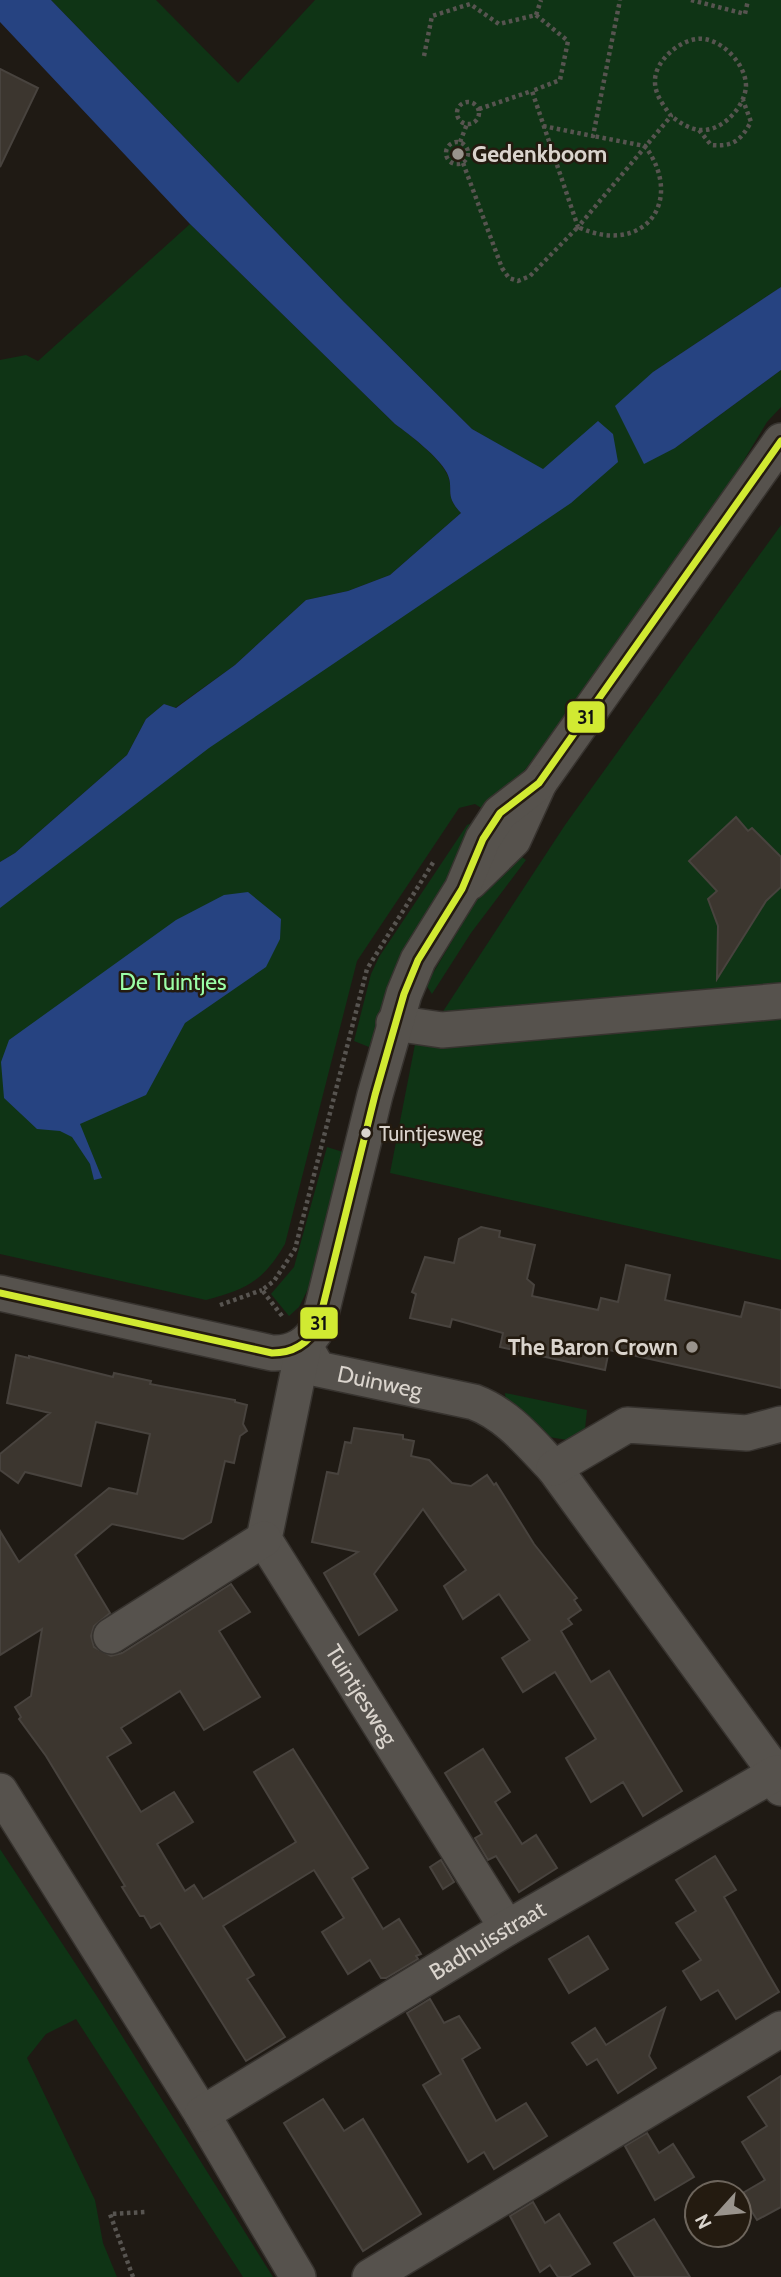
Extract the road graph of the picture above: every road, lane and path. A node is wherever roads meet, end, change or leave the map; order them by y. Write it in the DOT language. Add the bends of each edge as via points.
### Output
graph roads {
  1 [pos="541,0"];
  2 [pos="620,0"];
  3 [pos="691,0"];
  4 [pos="748,0"];
  5 [pos="707,2"];
  6 [pos="536,15"];
  7 [pos="424,56"];
  8 [pos="532,91"];
  9 [pos="743,100"];
  10 [pos="479,109"];
  11 [pos="671,116"];
  12 [pos="467,124"];
  13 [pos="544,126"];
  14 [pos="699,129"];
  15 [pos="593,136"];
  16 [pos="460,142"];
  17 [pos="645,146"];
  18 [pos="463,163"];
  19 [pos="578,227"];
  20 [pos="781,440"];
  21 [pos="781,1001"];
  22 [pos="394,1023"];
  23 [pos="0,1293"];
  24 [pos="304,1345"];
  25 [pos="781,1424"];
  26 [pos="554,1468"];
  27 [pos="264,1539"];
  28 [pos="111,1636"];
  29 [pos="778,1781"];
  30 [pos="0,1791"];
  31 [pos="507,1928"];
  32 [pos="781,2029"];
  33 [pos="202,2114"];
  34 [pos="145,2212"];
  35 [pos="133,2277"];
  36 [pos="298,2277"];
  37 [pos="370,2277"];
  1 -- 6 [label="path"];
  2 -- 15 [label="path"];
  3 -- 5 [label="path"];
  4 -- 5 [label="path" via="745,14"];
  6 -- 7 [label="path" via="499,24 470,4 432,16"];
  6 -- 8 [label="path" via="568,41 560,80"];
  8 -- 10 [label="path"];
  8 -- 13 [label="path"];
  9 -- 11 [label="path" via="746,83 736,61 722,45 707,38 691,40 673,49 654,81"];
  9 -- 14 [label="path" via="729,118 707,130"];
  9 -- 14 [label="path" via="751,122 741,139 727,147 710,145"];
  10 -- 12 [label="path" via="477,120"];
  10 -- 12 [label="path" via="468,101 458,106 457,118"];
  11 -- 14 [label="path" via="686,127"];
  11 -- 17 [label="path"];
  12 -- 16 [label="path"];
  13 -- 15 [label="path"];
  13 -- 19 [label="path"];
  15 -- 17 [label="path"];
  16 -- 18 [label="path" via="468,153"];
  16 -- 18 [label="path" via="450,144 445,154 452,164"];
  17 -- 19 [label="path"];
  17 -- 19 [label="path" via="658,163 660,185 658,208 645,228 624,236 600,237"];
  18 -- 19 [label="path" via="509,278 518,281 530,276"];
  20 -- 22 [label="street" via="540,783 500,813 483,839 462,889 418,960"];
  21 -- 22 [label="street" via="442,1030"];
  22 -- 24 [label="street" via="318,1326"];
  23 -- 24 [label="street" via="272,1353"];
  24 -- 26 [label="street, Duinweg" via="318,1369 495,1410"];
  24 -- 27 [label="street"];
  25 -- 26 [label="street" via="747,1433 627,1425"];
  26 -- 29 [label="street, Duinweg"];
  27 -- 28 [label="street"];
  27 -- 31 [label="street, Tuintjesweg"];
  29 -- 31 [label="street, Badhuisstraat"];
  30 -- 33 [label="street"];
  31 -- 33 [label="street, Badhuisstraat"];
  32 -- 37 [label="street"];
  33 -- 36 [label="street"];
  34 -- 35 [label="path" via="110,2214"];
}
